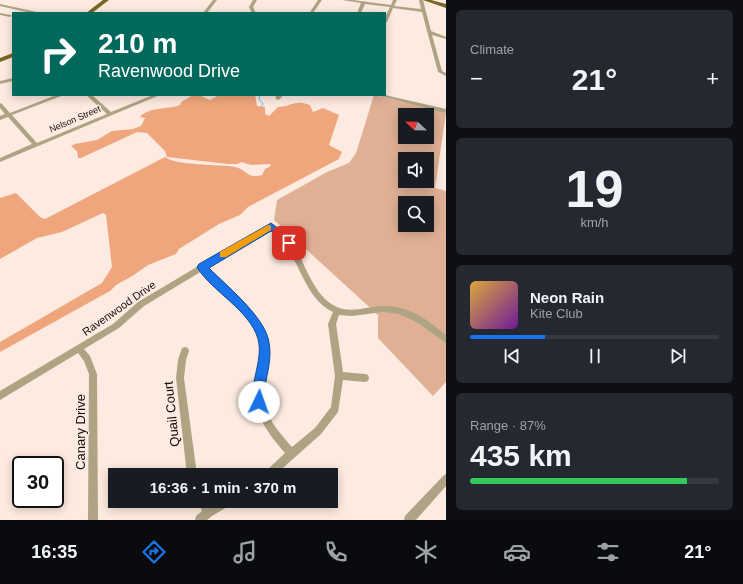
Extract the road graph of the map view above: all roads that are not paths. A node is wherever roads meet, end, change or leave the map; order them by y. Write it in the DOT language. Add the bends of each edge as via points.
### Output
graph roads {
  1 [pos="6,0"];
  2 [pos="106,0"];
  3 [pos="215,0"];
  4 [pos="255,0"];
  5 [pos="320,0"];
  6 [pos="344,0"];
  7 [pos="395,0"];
  8 [pos="421,0"];
  9 [pos="426,0"];
  10 [pos="436,1"];
  11 [pos="363,3"];
  12 [pos="0,4"];
  13 [pos="446,6"];
  14 [pos="392,7"];
  15 [pos="32,12"];
  16 [pos="90,12"];
  17 [pos="206,12"];
  18 [pos="253,12"];
  19 [pos="312,12"];
  20 [pos="359,12"];
  21 [pos="424,12"];
  22 [pos="0,14"];
  23 [pos="10,16"];
  24 [pos="386,20"];
  25 [pos="429,32"];
  26 [pos="445,36"];
  27 [pos="433,45"];
  28 [pos="12,55"];
  29 [pos="0,60"];
  30 [pos="446,75"];
  31 [pos="12,79"];
  32 [pos="0,83"];
  33 [pos="58,96"];
  34 [pos="90,96"];
  35 [pos="155,96"];
  36 [pos="382,96"];
  37 [pos="0,105"];
  38 [pos="446,111"];
  39 [pos="110,114"];
  40 [pos="9,115"];
  41 [pos="0,118"];
  42 [pos="36,145"];
  43 [pos="0,160"];
  44 [pos="202,267"];
  45 [pos="337,311"];
  46 [pos="446,340"];
  47 [pos="79,349"];
  48 [pos="185,351"];
  49 [pos="339,376"];
  50 [pos="365,378"];
  51 [pos="0,396"];
  52 [pos="292,454"];
  53 [pos="191,468"];
  54 [pos="276,468"];
  55 [pos="446,479"];
  56 [pos="206,508"];
  57 [pos="216,508"];
  58 [pos="208,512"];
  59 [pos="93,520"];
  60 [pos="200,520"];
  61 [pos="409,520"];
  1 -- 12 [label="street"];
  2 -- 16 [label="main road"];
  3 -- 17 [label="street"];
  4 -- 18 [label="street" via="250,7"];
  5 -- 19 [label="street"];
  6 -- 11 [label="street"];
  7 -- 14 [label="street"];
  8 -- 21 [label="street"];
  9 -- 10 [label="main road"];
  10 -- 13 [label="main road"];
  11 -- 14 [label="street"];
  11 -- 20 [label="street"];
  12 -- 15 [label="street"];
  14 -- 21 [label="street"];
  14 -- 24 [label="street"];
  21 -- 25 [label="street"];
  22 -- 23 [label="street"];
  25 -- 26 [label="street"];
  25 -- 27 [label="street"];
  26 -- 27 [label="street"];
  27 -- 30 [label="street" via="440,72"];
  28 -- 29 [label="main road"];
  31 -- 32 [label="street"];
  33 -- 40 [label="street"];
  34 -- 39 [label="street"];
  35 -- 39 [label="street, Nelson Street"];
  36 -- 38 [label="street"];
  37 -- 40 [label="street"];
  39 -- 42 [label="street, Nelson Street"];
  40 -- 41 [label="street"];
  40 -- 42 [label="street"];
  42 -- 43 [label="street, Nelson Street"];
  44 -- 45 [label="street, Ravenwood Drive" via="271,226 289,243 322,301"];
  44 -- 47 [label="street, Ravenwood Drive" via="141,304 116,326"];
  44 -- 52 [label="street" via="248,313 259,329 265,348 259,391 261,411"];
  45 -- 46 [label="street" via="360,314 380,308 400,311 420,320"];
  45 -- 49 [label="street" via="332,329"];
  47 -- 51 [label="street, Ravenwood Drive"];
  47 -- 59 [label="street, Canary Drive" via="93,374"];
  48 -- 53 [label="street, Quail Court" via="180,370 180,389"];
  49 -- 50 [label="street"];
  49 -- 52 [label="street" via="335,409 329,419"];
  52 -- 54 [label="street"];
  55 -- 61 [label="street"];
  56 -- 58 [label="street"];
  57 -- 58 [label="street"];
  58 -- 60 [label="street"];
}
